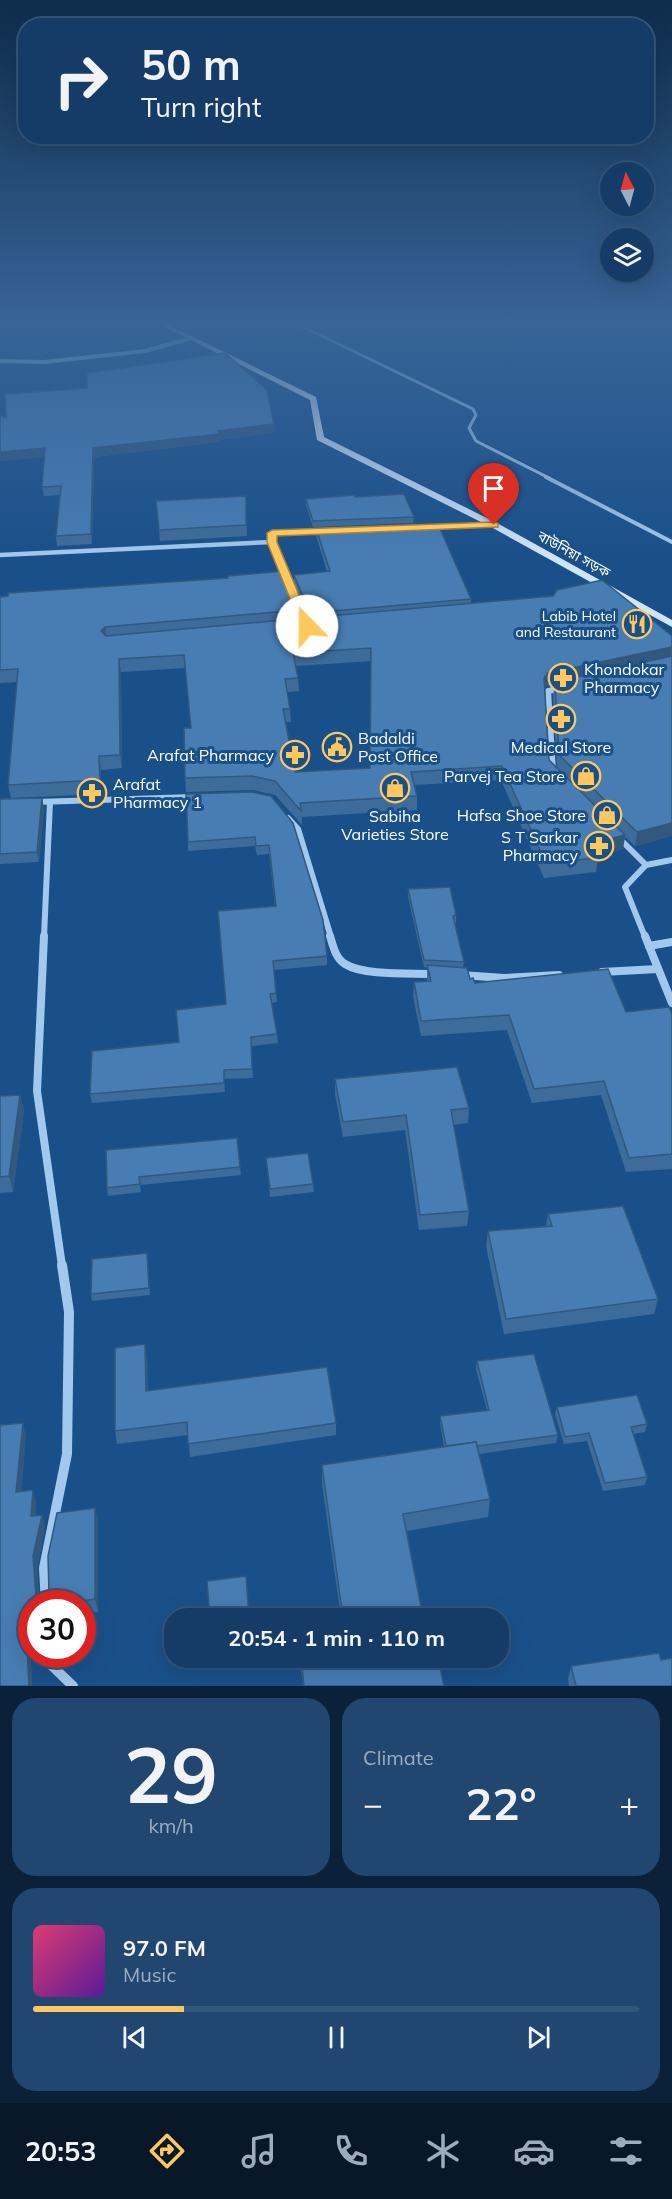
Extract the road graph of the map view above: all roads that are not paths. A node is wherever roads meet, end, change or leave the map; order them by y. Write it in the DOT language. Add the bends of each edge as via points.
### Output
graph roads {
  1 [pos="312,399"];
  2 [pos="452,399"];
  3 [pos="494,525"];
  4 [pos="424,528"];
  5 [pos="331,531"];
  6 [pos="272,542"];
  7 [pos="672,542"];
  8 [pos="0,555"];
  9 [pos="672,624"];
  10 [pos="319,625"];
  11 [pos="307,626"];
  12 [pos="295,627"];
  13 [pos="570,687"];
  14 [pos="560,779"];
  15 [pos="205,797"];
  16 [pos="50,802"];
  17 [pos="30,803"];
  18 [pos="286,815"];
  19 [pos="615,834"];
  20 [pos="672,860"];
  21 [pos="646,865"];
  22 [pos="672,942"];
  23 [pos="648,946"];
  24 [pos="658,969"];
  25 [pos="599,973"];
  26 [pos="445,974"];
  27 [pos="457,975"];
  28 [pos="563,975"];
  29 [pos="672,1003"];
  30 [pos="46,1590"];
  31 [pos="54,1668"];
  32 [pos="73,1686"];
  1 -- 3 [label="street, বাউনিয়া সড়ক" via="320,438"];
  2 -- 7 [label="lane" via="473,409 476,415 469,428 476,441"];
  3 -- 4 [label="street"];
  3 -- 9 [label="street, বাউনিয়া সড়ক"];
  5 -- 6 [label="street" via="272,533"];
  6 -- 8 [label="street"];
  6 -- 11 [label="street"];
  10 -- 11 [label="street"];
  11 -- 12 [label="street"];
  13 -- 14 [label="street" via="548,692 552,771"];
  15 -- 16 [label="street"];
  16 -- 17 [label="street"];
  16 -- 30 [label="street" via="37,1091 69,1324 68,1454 45,1568"];
  18 -- 26 [label="street" via="297,829 336,955 344,964 363,970"];
  19 -- 21 [label="street"];
  20 -- 21 [label="street"];
  21 -- 23 [label="street" via="625,887"];
  22 -- 23 [label="street"];
  23 -- 24 [label="street"];
  24 -- 25 [label="street"];
  24 -- 29 [label="street"];
  27 -- 28 [label="street"];
  31 -- 32 [label="street"];
}
